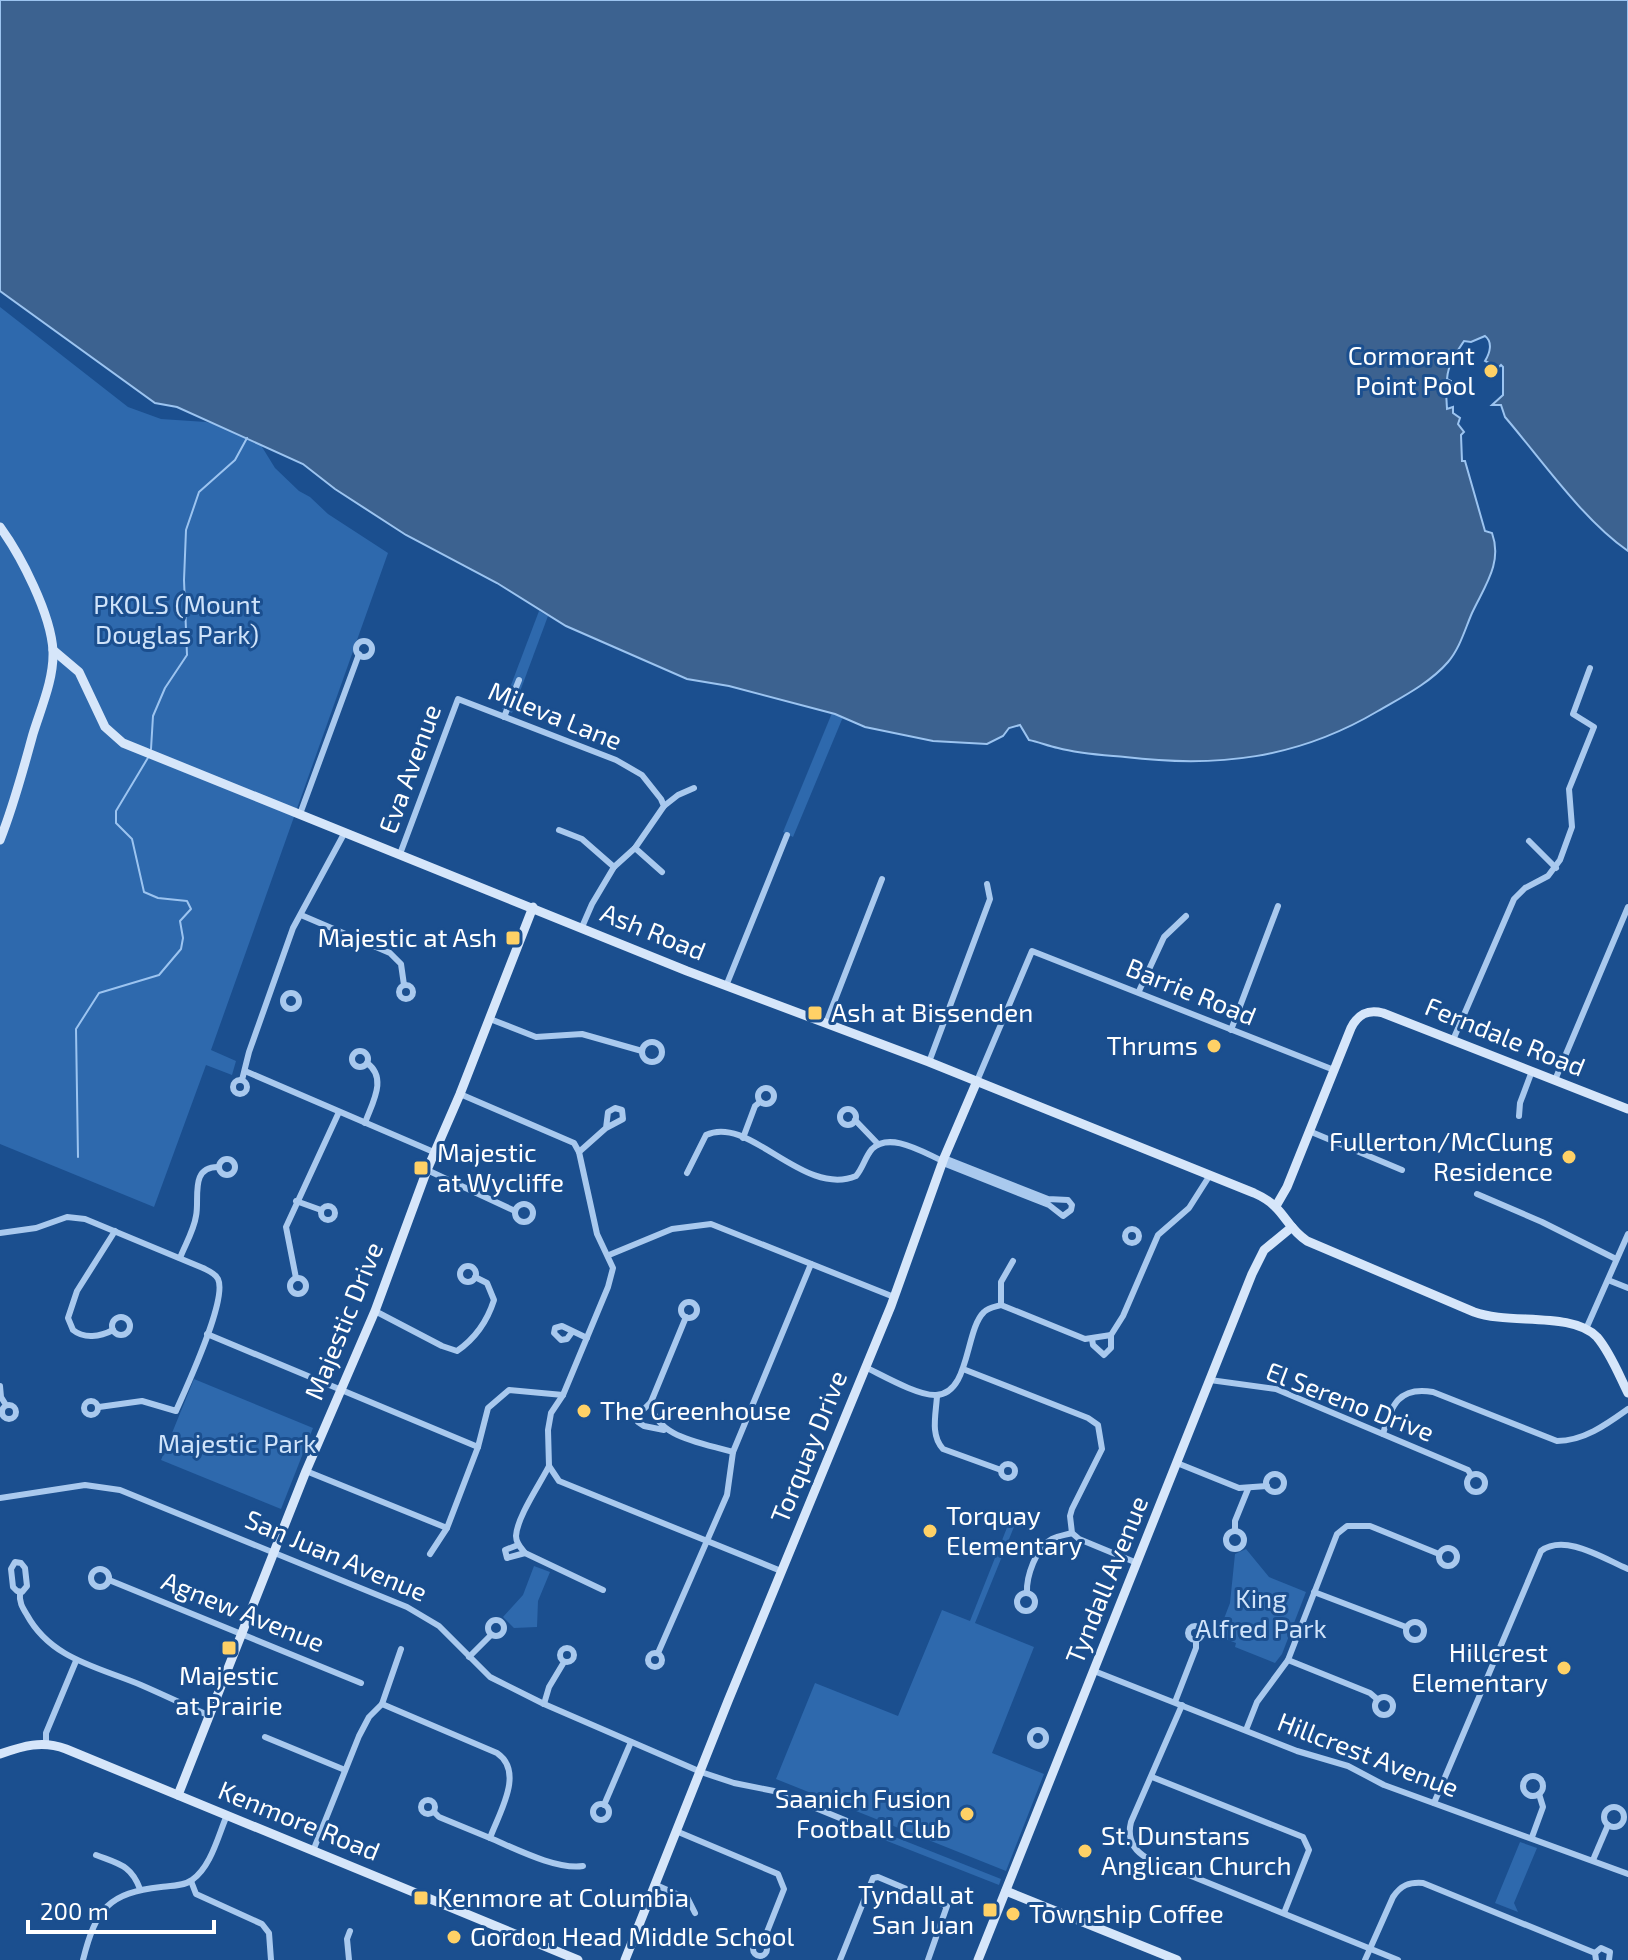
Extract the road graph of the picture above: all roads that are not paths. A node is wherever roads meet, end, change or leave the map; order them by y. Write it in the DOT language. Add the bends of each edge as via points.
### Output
graph roads {
  1 [pos="0,527"];
  2 [pos="53,650"];
  3 [pos="359,654"];
  4 [pos="1590,668"];
  5 [pos="519,680"];
  6 [pos="458,699"];
  7 [pos="504,717"];
  8 [pos="694,788"];
  9 [pos="664,806"];
  10 [pos="300,814"];
  11 [pos="559,830"];
  12 [pos="345,832"];
  13 [pos="787,835"];
  14 [pos="0,840"];
  15 [pos="1529,841"];
  16 [pos="635,848"];
  17 [pos="400,854"];
  18 [pos="614,867"];
  19 [pos="1556,868"];
  20 [pos="662,872"];
  21 [pos="882,879"];
  22 [pos="987,884"];
  23 [pos="1278,906"];
  24 [pos="533,907"];
  25 [pos="1628,907"];
  26 [pos="301,915"];
  27 [pos="1186,916"];
  28 [pos="582,927"];
  29 [pos="1032,951"];
  30 [pos="404,985"];
  31 [pos="726,986"];
  32 [pos="1139,991"];
  33 [pos="269,994"];
  34 [pos="284,999"];
  35 [pos="490,1019"];
  36 [pos="826,1023"];
  37 [pos="1231,1030"];
  38 [pos="1453,1040"];
  39 [pos="642,1051"];
  40 [pos="929,1062"];
  41 [pos="367,1063"];
  42 [pos="1334,1070"];
  43 [pos="245,1071"];
  44 [pos="1532,1071"];
  45 [pos="242,1080"];
  46 [pos="1555,1080"];
  47 [pos="977,1081"];
  48 [pos="460,1094"];
  49 [pos="760,1102"];
  50 [pos="1628,1109"];
  51 [pos="339,1112"];
  52 [pos="1519,1116"];
  53 [pos="855,1120"];
  54 [pos="365,1123"];
  55 [pos="606,1128"];
  56 [pos="1309,1131"];
  57 [pos="743,1138"];
  58 [pos="878,1144"];
  59 [pos="579,1152"];
  60 [pos="436,1154"];
  61 [pos="943,1161"];
  62 [pos="219,1167"];
  63 [pos="427,1170"];
  64 [pos="1402,1170"];
  65 [pos="687,1173"];
  66 [pos="1210,1175"];
  67 [pos="1477,1194"];
  68 [pos="296,1201"];
  69 [pos="1276,1206"];
  70 [pos="321,1210"];
  71 [pos="515,1211"];
  72 [pos="1292,1227"];
  73 [pos="115,1231"];
  74 [pos="0,1233"];
  75 [pos="1628,1234"];
  76 [pos="1139,1239"];
  77 [pos="1152,1246"];
  78 [pos="609,1255"];
  79 [pos="180,1258"];
  80 [pos="1616,1259"];
  81 [pos="1013,1261"];
  82 [pos="811,1264"];
  83 [pos="475,1277"];
  84 [pos="296,1278"];
  85 [pos="1608,1280"];
  86 [pos="1628,1288"];
  87 [pos="894,1297"];
  88 [pos="1001,1305"];
  89 [pos="375,1311"];
  90 [pos="686,1317"];
  91 [pos="1586,1329"];
  92 [pos="113,1330"];
  93 [pos="572,1332"];
  94 [pos="207,1334"];
  95 [pos="1111,1335"];
  96 [pos="587,1338"];
  97 [pos="1092,1339"];
  98 [pos="865,1367"];
  99 [pos="963,1369"];
  100 [pos="1210,1380"];
  101 [pos="0,1386"];
  102 [pos="339,1390"];
  103 [pos="1628,1393"];
  104 [pos="563,1395"];
  105 [pos="937,1396"];
  106 [pos="651,1402"];
  107 [pos="6,1405"];
  108 [pos="99,1407"];
  109 [pos="1628,1409"];
  110 [pos="665,1430"];
  111 [pos="1383,1434"];
  112 [pos="478,1447"];
  113 [pos="733,1452"];
  114 [pos="1177,1463"];
  115 [pos="549,1466"];
  116 [pos="1001,1470"];
  117 [pos="306,1471"];
  118 [pos="1471,1475"];
  119 [pos="1267,1486"];
  120 [pos="1248,1489"];
  121 [pos="0,1498"];
  122 [pos="447,1528"];
  123 [pos="1235,1531"];
  124 [pos="1072,1533"];
  125 [pos="709,1540"];
  126 [pos="518,1545"];
  127 [pos="525,1553"];
  128 [pos="274,1554"];
  129 [pos="430,1554"];
  130 [pos="1439,1554"];
  131 [pos="1137,1563"];
  132 [pos="1628,1569"];
  133 [pos="781,1571"];
  134 [pos="109,1580"];
  135 [pos="603,1590"];
  136 [pos="20,1592"];
  137 [pos="1314,1592"];
  138 [pos="1027,1593"];
  139 [pos="1406,1627"];
  140 [pos="242,1633"];
  141 [pos="491,1635"];
  142 [pos="1196,1641"];
  143 [pos="401,1649"];
  144 [pos="658,1653"];
  145 [pos="469,1657"];
  146 [pos="1288,1660"];
  147 [pos="76,1661"];
  148 [pos="564,1662"];
  149 [pos="1094,1671"];
  150 [pos="361,1683"];
  151 [pos="1377,1699"];
  152 [pos="382,1704"];
  153 [pos="544,1704"];
  154 [pos="1178,1704"];
  155 [pos="210,1716"];
  156 [pos="1246,1730"];
  157 [pos="265,1737"];
  158 [pos="1046,1741"];
  159 [pos="631,1742"];
  160 [pos="46,1743"];
  161 [pos="1063,1747"];
  162 [pos="0,1754"];
  163 [pos="345,1770"];
  164 [pos="701,1772"];
  165 [pos="1152,1777"];
  166 [pos="1539,1794"];
  167 [pos="178,1795"];
  168 [pos="1434,1803"];
  169 [pos="604,1805"];
  170 [pos="434,1812"];
  171 [pos="227,1815"];
  172 [pos="852,1823"];
  173 [pos="1608,1825"];
  174 [pos="676,1831"];
  175 [pos="1532,1837"];
  176 [pos="490,1838"];
  177 [pos="1318,1842"];
  178 [pos="1307,1843"];
  179 [pos="313,1851"];
  180 [pos="96,1855"];
  181 [pos="1593,1860"];
  182 [pos="583,1866"];
  183 [pos="1628,1874"];
  184 [pos="191,1881"];
  185 [pos="656,1885"];
  186 [pos="140,1889"];
  187 [pos="1006,1891"];
  188 [pos="695,1913"];
  189 [pos="1284,1913"];
  190 [pos="350,1931"];
  191 [pos="763,1942"];
  192 [pos="1370,1949"];
  193 [pos="1595,1956"];
  194 [pos="83,1960"];
  195 [pos="271,1960"];
  196 [pos="349,1960"];
  197 [pos="578,1960"];
  198 [pos="625,1960"];
  199 [pos="840,1960"];
  200 [pos="928,1960"];
  201 [pos="978,1960"];
  202 [pos="1177,1960"];
  203 [pos="1365,1960"];
  204 [pos="1398,1960"];
  205 [pos="1609,1960"];
  1 -- 2 [label="street" via="34,587"];
  2 -- 10 [label="street, Ash Road" via="79,672 105,727 123,743"];
  2 -- 14 [label="street" via="49,683"];
  3 -- 10 [label="street"];
  4 -- 19 [label="street" via="1573,716 1594,727 1569,789 1571,833"];
  5 -- 7 [label="street"];
  6 -- 7 [label="street, Mileva Lane"];
  6 -- 17 [label="street, Eva Avenue"];
  7 -- 9 [label="street, Mileva Lane" via="616,760 642,775"];
  8 -- 9 [label="street"];
  9 -- 16 [label="street"];
  10 -- 12 [label="street, Ash Road"];
  11 -- 18 [label="street" via="582,839"];
  12 -- 17 [label="street, Ash Road"];
  12 -- 26 [label="street"];
  13 -- 31 [label="street"];
  15 -- 19 [label="street"];
  16 -- 18 [label="street"];
  16 -- 20 [label="street"];
  17 -- 24 [label="street, Ash Road"];
  18 -- 28 [label="street"];
  19 -- 38 [label="street" via="1514,899"];
  21 -- 36 [label="street"];
  22 -- 40 [label="street" via="990,899"];
  23 -- 37 [label="street"];
  24 -- 28 [label="street, Ash Road"];
  24 -- 35 [label="street, Majestic Drive"];
  25 -- 46 [label="street"];
  26 -- 30 [label="street" via="390,953 401,964"];
  26 -- 33 [label="street"];
  27 -- 32 [label="street" via="1164,937"];
  28 -- 31 [label="street, Ash Road"];
  29 -- 32 [label="street, Barrie Road"];
  29 -- 47 [label="street, Torquay Drive"];
  31 -- 36 [label="street, Ash Road"];
  32 -- 37 [label="street, Barrie Road"];
  33 -- 34 [label="street"];
  33 -- 43 [label="street"];
  35 -- 39 [label="street" via="536,1037 582,1034"];
  35 -- 48 [label="street, Majestic Drive"];
  36 -- 40 [label="street, Ash Road"];
  37 -- 42 [label="street, Barrie Road"];
  38 -- 42 [label="street, Ferndale Road" via="1383,1013 1364,1012 1353,1023"];
  38 -- 44 [label="street, Ferndale Road"];
  40 -- 47 [label="street, Ash Road"];
  41 -- 54 [label="street" via="379,1079"];
  42 -- 56 [label="street"];
  43 -- 45 [label="street"];
  43 -- 51 [label="street"];
  44 -- 46 [label="street, Ferndale Road"];
  44 -- 52 [label="street"];
  46 -- 50 [label="street, Ferndale Road"];
  47 -- 61 [label="street, Torquay Drive"];
  47 -- 66 [label="street, Ash Road"];
  48 -- 59 [label="street" via="574,1143"];
  48 -- 60 [label="street, Majestic Drive"];
  49 -- 57 [label="street"];
  51 -- 54 [label="street"];
  51 -- 68 [label="street"];
  53 -- 58 [label="street"];
  54 -- 60 [label="street"];
  55 -- 59 [label="street"];
  56 -- 64 [label="street"];
  56 -- 69 [label="street"];
  57 -- 58 [label="street" via="836,1181 856,1176"];
  57 -- 65 [label="street" via="721,1130 706,1135"];
  58 -- 61 [label="street" via="901,1144"];
  59 -- 78 [label="street" via="597,1234"];
  60 -- 63 [label="street, Majestic Drive"];
  61 -- 61 [label="street" via="1049,1205 1057,1214 1071,1210 1068,1200 1048,1199"];
  61 -- 87 [label="street, Torquay Drive"];
  62 -- 79 [label="street" via="204,1170 195,1197 196,1217"];
  63 -- 71 [label="street"];
  63 -- 89 [label="street, Majestic Drive"];
  66 -- 69 [label="street, Ash Road"];
  66 -- 77 [label="street" via="1195,1201 1165,1226"];
  67 -- 80 [label="street"];
  68 -- 70 [label="street"];
  68 -- 84 [label="street" via="286,1227"];
  69 -- 72 [label="street"];
  72 -- 91 [label="street" via="1307,1241 1481,1315"];
  72 -- 100 [label="street, Tyndall Avenue" via="1261,1255"];
  73 -- 74 [label="street" via="67,1217"];
  73 -- 79 [label="street"];
  73 -- 92 [label="street" via="77,1291 68,1318 73,1330 85,1336"];
  75 -- 80 [label="street"];
  76 -- 77 [label="street"];
  77 -- 95 [label="street"];
  78 -- 82 [label="street" via="672,1229 711,1224"];
  78 -- 96 [label="street" via="613,1268 608,1287"];
  79 -- 94 [label="street" via="220,1282 218,1310"];
  80 -- 85 [label="street"];
  81 -- 88 [label="street" via="1001,1282"];
  82 -- 87 [label="street"];
  82 -- 113 [label="street"];
  83 -- 89 [label="street" via="487,1283 494,1300 483,1326 457,1351"];
  85 -- 86 [label="street"];
  85 -- 91 [label="street"];
  87 -- 98 [label="street, Torquay Drive"];
  88 -- 97 [label="street"];
  88 -- 99 [label="street" via="981,1314"];
  89 -- 102 [label="street, Majestic Drive"];
  90 -- 106 [label="street"];
  91 -- 103 [label="street" via="1603,1345"];
  93 -- 96 [label="street"];
  94 -- 102 [label="street"];
  94 -- 108 [label="street" via="176,1411 142,1401"];
  95 -- 97 [label="street"];
  95 -- 97 [label="street" via="1111,1348 1104,1355"];
  96 -- 104 [label="street"];
  98 -- 105 [label="street"];
  98 -- 133 [label="street, Torquay Drive"];
  99 -- 105 [label="street" via="953,1387"];
  99 -- 124 [label="street" via="1098,1425 1102,1449 1072,1509"];
  100 -- 111 [label="street, El Sereno Drive" via="1269,1387"];
  100 -- 114 [label="street, Tyndall Avenue"];
  101 -- 107 [label="street"];
  102 -- 112 [label="street"];
  102 -- 117 [label="street, Majestic Drive"];
  104 -- 112 [label="street" via="509,1390 488,1408"];
  104 -- 115 [label="street" via="551,1413"];
  105 -- 116 [label="street" via="938,1444"];
  106 -- 110 [label="street" via="656,1421"];
  106 -- 110 [label="street" via="638,1422"];
  109 -- 111 [label="street" via="1574,1440 1557,1441 1433,1392 1415,1390 1396,1401"];
  110 -- 113 [label="street"];
  111 -- 118 [label="street, El Sereno Drive"];
  112 -- 122 [label="street"];
  113 -- 125 [label="street" via="727,1495"];
  114 -- 120 [label="street"];
  114 -- 131 [label="street, Tyndall Avenue"];
  115 -- 125 [label="street" via="559,1481 573,1488"];
  115 -- 126 [label="street" via="525,1511"];
  117 -- 122 [label="street"];
  117 -- 128 [label="street, Majestic Drive"];
  119 -- 120 [label="street"];
  120 -- 123 [label="street"];
  121 -- 128 [label="street, San Juan Avenue" via="102,1486"];
  122 -- 129 [label="street"];
  124 -- 131 [label="street"];
  124 -- 138 [label="street" via="1044,1544"];
  125 -- 133 [label="street"];
  125 -- 144 [label="street"];
  126 -- 127 [label="street"];
  126 -- 127 [label="street" via="505,1550 507,1558"];
  127 -- 135 [label="street"];
  128 -- 140 [label="street, Majestic Drive"];
  128 -- 145 [label="street, San Juan Avenue" via="424,1615"];
  130 -- 137 [label="street" via="1370,1526 1347,1526 1337,1534"];
  131 -- 149 [label="street, Tyndall Avenue"];
  132 -- 168 [label="street" via="1564,1544 1543,1549"];
  133 -- 164 [label="street, Torquay Drive"];
  134 -- 140 [label="street, Agnew Avenue"];
  136 -- 136 [label="street" via="27,1586 25,1568 15,1562 13,1587"];
  136 -- 147 [label="street" via="21,1605 41,1636"];
  137 -- 139 [label="street"];
  137 -- 146 [label="street"];
  140 -- 150 [label="street, Agnew Avenue"];
  140 -- 155 [label="street, Majestic Drive"];
  141 -- 145 [label="street"];
  142 -- 154 [label="street"];
  143 -- 152 [label="street"];
  145 -- 153 [label="street, San Juan Avenue" via="490,1677"];
  146 -- 151 [label="street"];
  146 -- 156 [label="street" via="1257,1702"];
  147 -- 155 [label="street"];
  147 -- 160 [label="street"];
  148 -- 153 [label="street"];
  149 -- 154 [label="street, Hillcrest Avenue"];
  149 -- 161 [label="street, Tyndall Avenue"];
  152 -- 163 [label="street" via="369,1717"];
  152 -- 176 [label="street" via="506,1760 510,1783"];
  153 -- 159 [label="street, San Juan Avenue"];
  154 -- 156 [label="street, Hillcrest Avenue"];
  154 -- 165 [label="street"];
  155 -- 167 [label="street, Majestic Drive"];
  156 -- 168 [label="street, Hillcrest Avenue"];
  157 -- 163 [label="street"];
  158 -- 161 [label="street"];
  159 -- 164 [label="street, San Juan Avenue"];
  159 -- 169 [label="street"];
  160 -- 162 [label="street"];
  160 -- 167 [label="street, Kenmore Road"];
  161 -- 187 [label="street, Tyndall Avenue"];
  163 -- 179 [label="street"];
  164 -- 172 [label="street, San Juan Avenue" via="774,1791"];
  164 -- 174 [label="street, Torquay Drive"];
  165 -- 178 [label="street"];
  165 -- 189 [label="street" via="1130,1827 1137,1851"];
  166 -- 175 [label="street" via="1543,1807"];
  167 -- 171 [label="street, Kenmore Road"];
  168 -- 175 [label="street, Hillcrest Avenue"];
  170 -- 176 [label="street"];
  171 -- 179 [label="street, Kenmore Road"];
  171 -- 184 [label="street" via="205,1867"];
  173 -- 181 [label="street"];
  174 -- 185 [label="street, Torquay Drive"];
  174 -- 191 [label="street" via="778,1874 784,1889"];
  175 -- 181 [label="street, Hillcrest Avenue"];
  176 -- 182 [label="street" via="535,1856"];
  177 -- 178 [label="street"];
  178 -- 189 [label="street" via="1309,1850"];
  179 -- 197 [label="street, Kenmore Road"];
  180 -- 186 [label="street" via="128,1868"];
  181 -- 183 [label="street, Hillcrest Avenue"];
  184 -- 186 [label="street"];
  184 -- 195 [label="street" via="192,1890 205,1899 262,1924 269,1933"];
  185 -- 188 [label="street" via="688,1899"];
  185 -- 198 [label="street, Torquay Drive"];
  186 -- 194 [label="street" via="119,1895 103,1910"];
  187 -- 201 [label="street, Tyndall Avenue"];
  187 -- 202 [label="street"];
  189 -- 192 [label="street"];
  190 -- 196 [label="street"];
  192 -- 193 [label="street" via="1398,1889 1413,1882"];
  192 -- 203 [label="street"];
  192 -- 204 [label="street"];
  193 -- 205 [label="street" via="1606,1949"];
  199 -- 200 [label="street" via="873,1878 878,1877 947,1906"];
}
